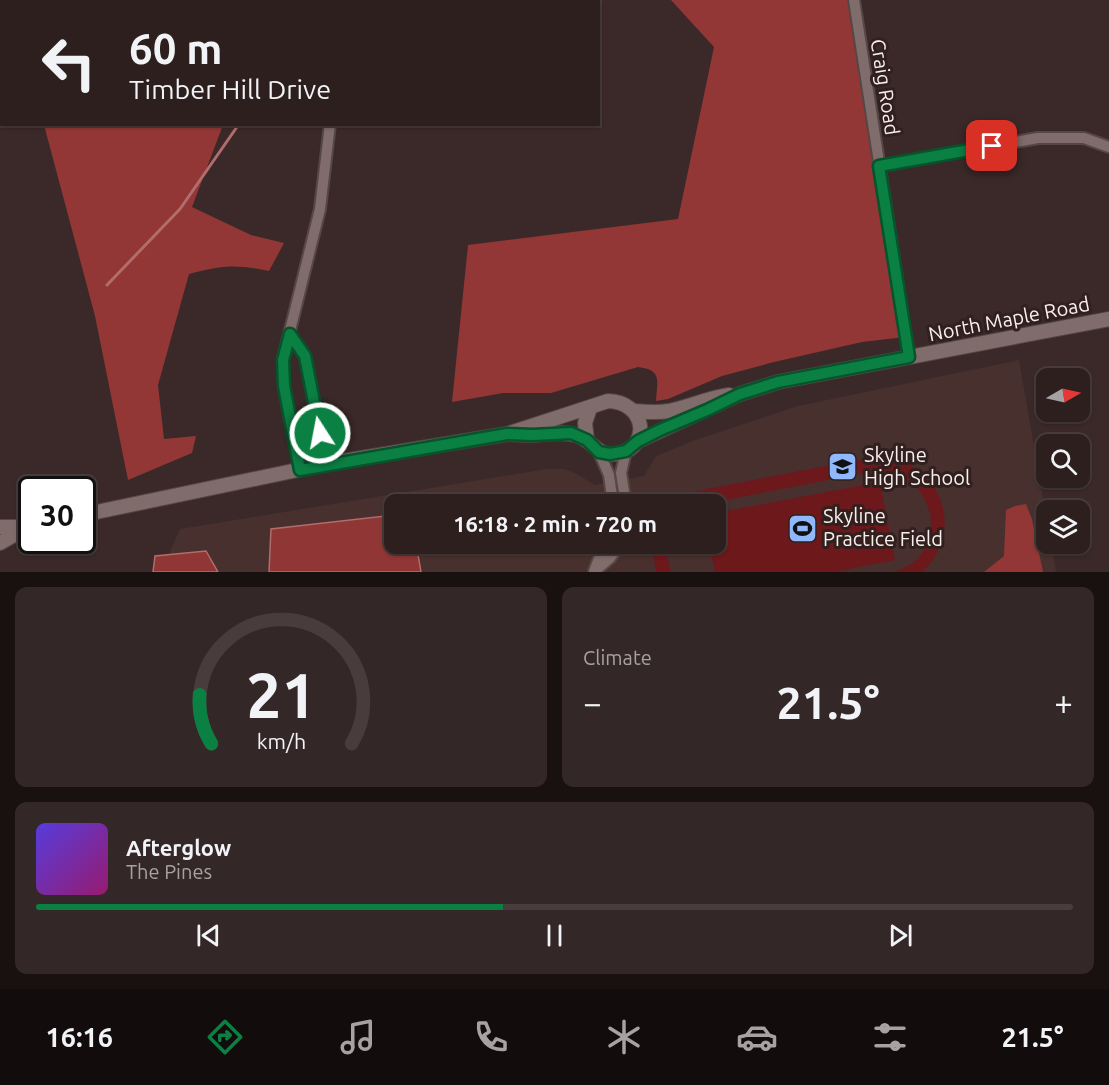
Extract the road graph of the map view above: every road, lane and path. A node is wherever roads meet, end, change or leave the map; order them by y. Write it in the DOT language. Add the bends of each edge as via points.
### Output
graph roads {
  1 [pos="854,0"];
  2 [pos="330,126"];
  3 [pos="1109,147"];
  4 [pos="879,166"];
  5 [pos="1109,320"];
  6 [pos="290,334"];
  7 [pos="909,357"];
  8 [pos="740,394"];
  9 [pos="590,408"];
  10 [pos="635,411"];
  11 [pos="507,434"];
  12 [pos="587,440"];
  13 [pos="638,441"];
  14 [pos="626,451"];
  15 [pos="599,452"];
  16 [pos="326,464"];
  17 [pos="300,470"];
  18 [pos="612,494"];
  19 [pos="624,494"];
  20 [pos="96,512"];
  21 [pos="0,527"];
  22 [pos="18,527"];
  23 [pos="18,533"];
  24 [pos="0,543"];
  25 [pos="601,554"];
  26 [pos="613,554"];
  27 [pos="594,572"];
  1 -- 4 [label="street, Craig Road"];
  2 -- 6 [label="street" via="320,209"];
  3 -- 4 [label="street" via="1084,138 1038,138"];
  4 -- 7 [label="street, Craig Road"];
  5 -- 7 [label="street, North Maple Road"];
  6 -- 16 [label="street" via="305,356"];
  6 -- 17 [label="street" via="283,360 284,386"];
  7 -- 8 [label="street, North Maple Road" via="778,382"];
  8 -- 10 [label="street, North Maple Road" via="710,398 670,411"];
  8 -- 13 [label="street, North Maple Road"];
  9 -- 10 [label="street" via="619,401"];
  9 -- 11 [label="street"];
  9 -- 12 [label="street" via="585,423"];
  10 -- 13 [label="street"];
  11 -- 12 [label="street" via="571,433"];
  11 -- 16 [label="street"];
  12 -- 15 [label="street"];
  13 -- 14 [label="street"];
  14 -- 15 [label="street"];
  14 -- 19 [label="street" via="621,473"];
  15 -- 18 [label="street"];
  16 -- 17 [label="street"];
  17 -- 20 [label="street"];
  21 -- 22 [label="street"];
  23 -- 24 [label="street"];
  25 -- 27 [label="street"];
  26 -- 27 [label="street"];
}
